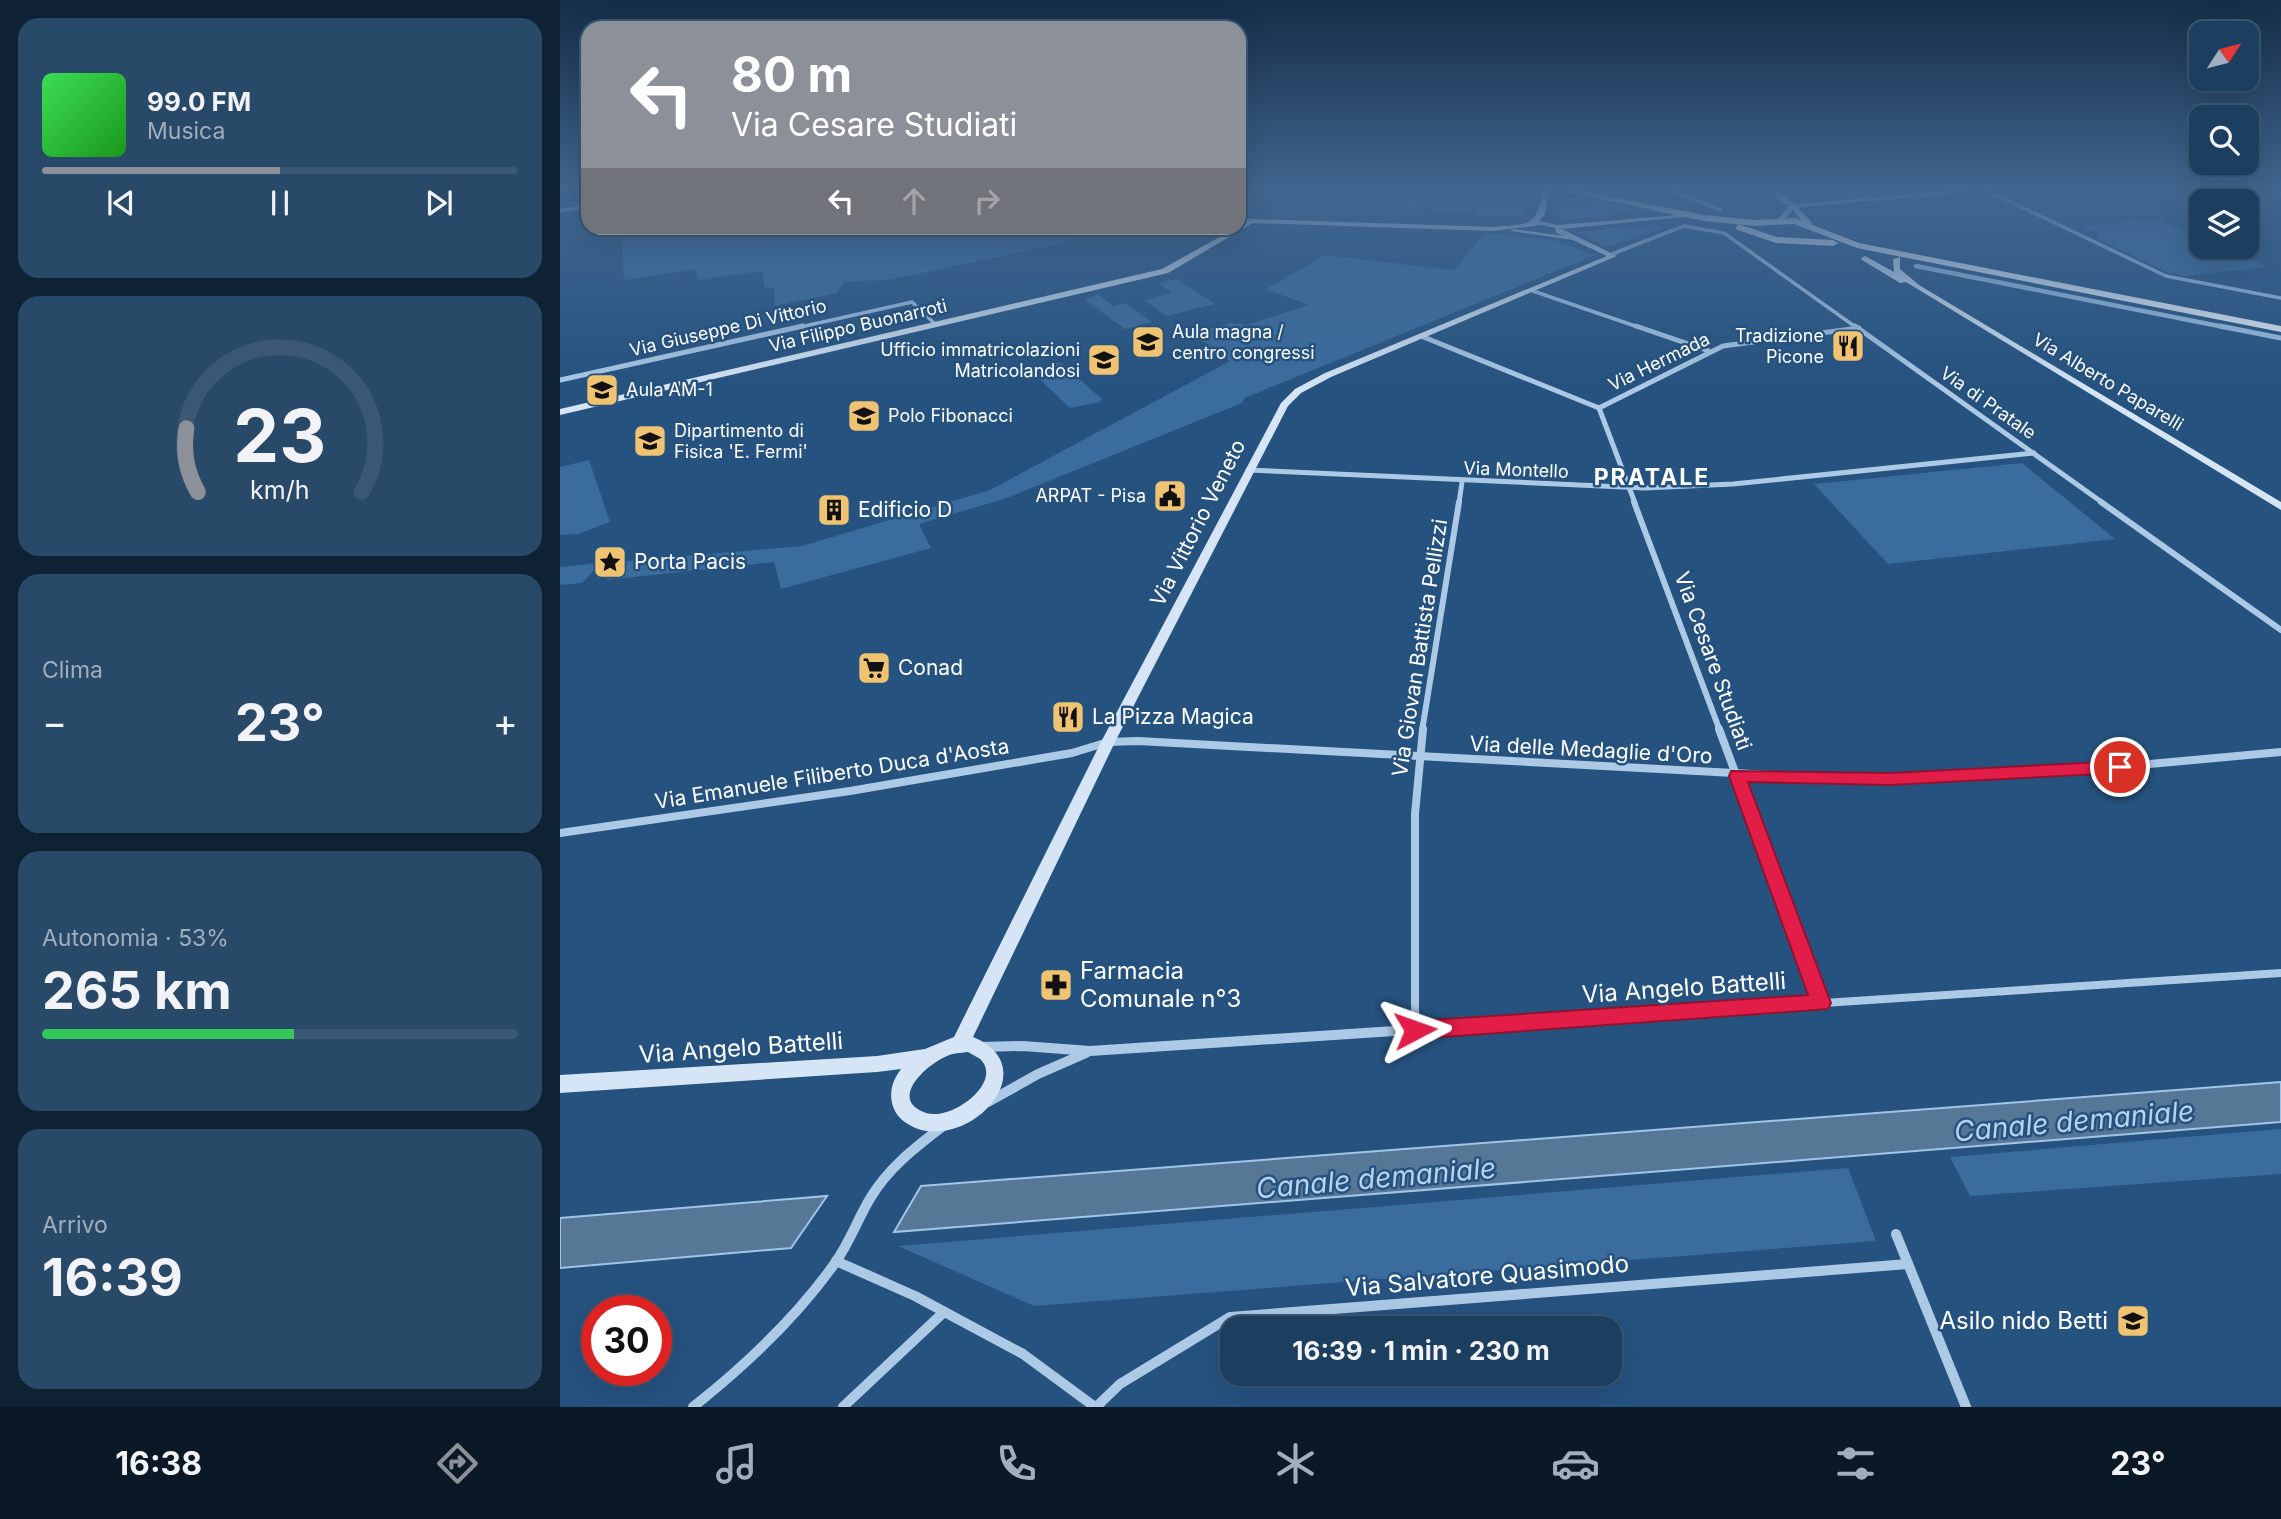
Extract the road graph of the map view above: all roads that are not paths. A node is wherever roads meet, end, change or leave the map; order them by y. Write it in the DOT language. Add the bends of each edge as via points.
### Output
graph roads {
  1 [pos="1192,257"];
  2 [pos="1610,257"];
  3 [pos="1758,257"];
  4 [pos="1898,257"];
  5 [pos="1919,257"];
  6 [pos="2125,257"];
  7 [pos="1865,258"];
  8 [pos="1927,258"];
  9 [pos="1897,260"];
  10 [pos="1916,287"];
  11 [pos="1534,291"];
  12 [pos="2281,298"];
  13 [pos="935,324"];
  14 [pos="1859,328"];
  15 [pos="2281,329"];
  16 [pos="1421,337"];
  17 [pos="1709,351"];
  18 [pos="560,380"];
  19 [pos="1599,408"];
  20 [pos="560,412"];
  21 [pos="2034,453"];
  22 [pos="1248,470"];
  23 [pos="1462,482"];
  24 [pos="1630,488"];
  25 [pos="2281,507"];
  26 [pos="2281,630"];
  27 [pos="1108,742"];
  28 [pos="2281,752"];
  29 [pos="1418,758"];
  30 [pos="1737,776"];
  31 [pos="560,833"];
  32 [pos="2281,973"];
  33 [pos="1821,1003"];
  34 [pos="1415,1030"];
  35 [pos="970,1045"];
  36 [pos="1090,1051"];
  37 [pos="924,1057"];
  38 [pos="560,1084"];
  39 [pos="975,1109"];
  40 [pos="947,1123"];
  41 [pos="1896,1234"];
  42 [pos="836,1261"];
  43 [pos="1908,1264"];
  44 [pos="944,1312"];
  45 [pos="693,1407"];
  46 [pos="843,1407"];
  47 [pos="1095,1407"];
  48 [pos="1966,1407"];
  1 -- 13 [label="main road, Via Filippo Buonarroti" via="1169,270"];
  2 -- 11 [label="main road, Via Vittorio Veneto"];
  3 -- 14 [label="street, Via di Pratale"];
  4 -- 9 [label="main road"];
  5 -- 8 [label="main road"];
  6 -- 12 [label="street" via="2166,276"];
  7 -- 9 [label="main road"];
  7 -- 10 [label="main road, Via Alberto Paparelli"];
  8 -- 9 [label="main road"];
  8 -- 15 [label="main road"];
  9 -- 10 [label="main road, Via Alberto Paparelli" via="1896,270"];
  10 -- 25 [label="main road, Via Alberto Paparelli"];
  11 -- 16 [label="main road, Via Vittorio Veneto"];
  11 -- 17 [label="street"];
  13 -- 18 [label="street, Via Giuseppe Di Vittorio" via="912,302"];
  13 -- 20 [label="main road, Via Filippo Buonarroti"];
  14 -- 17 [label="street, Via Hermada" via="1749,340"];
  14 -- 21 [label="street, Via di Pratale"];
  16 -- 19 [label="street"];
  16 -- 22 [label="main road, Via Vittorio Veneto" via="1328,375 1290,397"];
  17 -- 19 [label="street, Via Hermada"];
  19 -- 24 [label="street, Via Hermada"];
  21 -- 24 [label="street, Via Montello" via="1733,484"];
  21 -- 26 [label="street, Via di Pratale"];
  22 -- 23 [label="street, Via Montello"];
  22 -- 27 [label="main road, Via Vittorio Veneto"];
  23 -- 24 [label="street, Via Montello"];
  23 -- 29 [label="street, Via Giovan Battista Pellizzi"];
  24 -- 30 [label="street, Via Cesare Studiati"];
  27 -- 29 [label="street, Via delle Medaglie d'Oro"];
  27 -- 31 [label="street, Via Emanuele Filiberto Duca d'Aosta" via="1072,753 930,777"];
  27 -- 35 [label="main road, Via Vittorio Veneto"];
  28 -- 30 [label="street, Via delle Medaglie d'Oro" via="1965,778"];
  29 -- 30 [label="street, Via delle Medaglie d'Oro"];
  29 -- 34 [label="street, Via Giovan Battista Pellizzi"];
  30 -- 33 [label="street, Via Cesare Studiati"];
  32 -- 33 [label="street, Via Angelo Battelli"];
  33 -- 34 [label="street, Via Angelo Battelli"];
  34 -- 36 [label="street, Via Angelo Battelli"];
  35 -- 36 [label="street, Via Angelo Battelli"];
  35 -- 37 [label="main road" via="942,1047"];
  35 -- 39 [label="main road" via="994,1061 996,1073"];
  36 -- 39 [label="street, Via Angelo Battelli"];
  37 -- 38 [label="main road, Via Angelo Battelli" via="877,1064"];
  37 -- 40 [label="main road" via="905,1079 902,1103 917,1120"];
  39 -- 40 [label="main road"];
  40 -- 42 [label="street" via="881,1182"];
  41 -- 43 [label="street"];
  42 -- 44 [label="street"];
  42 -- 45 [label="street" via="754,1357"];
  43 -- 47 [label="street, Via Salvatore Quasimodo" via="1230,1317 1120,1384"];
  43 -- 48 [label="street"];
  44 -- 46 [label="street"];
  44 -- 47 [label="street" via="1023,1354"];
}
